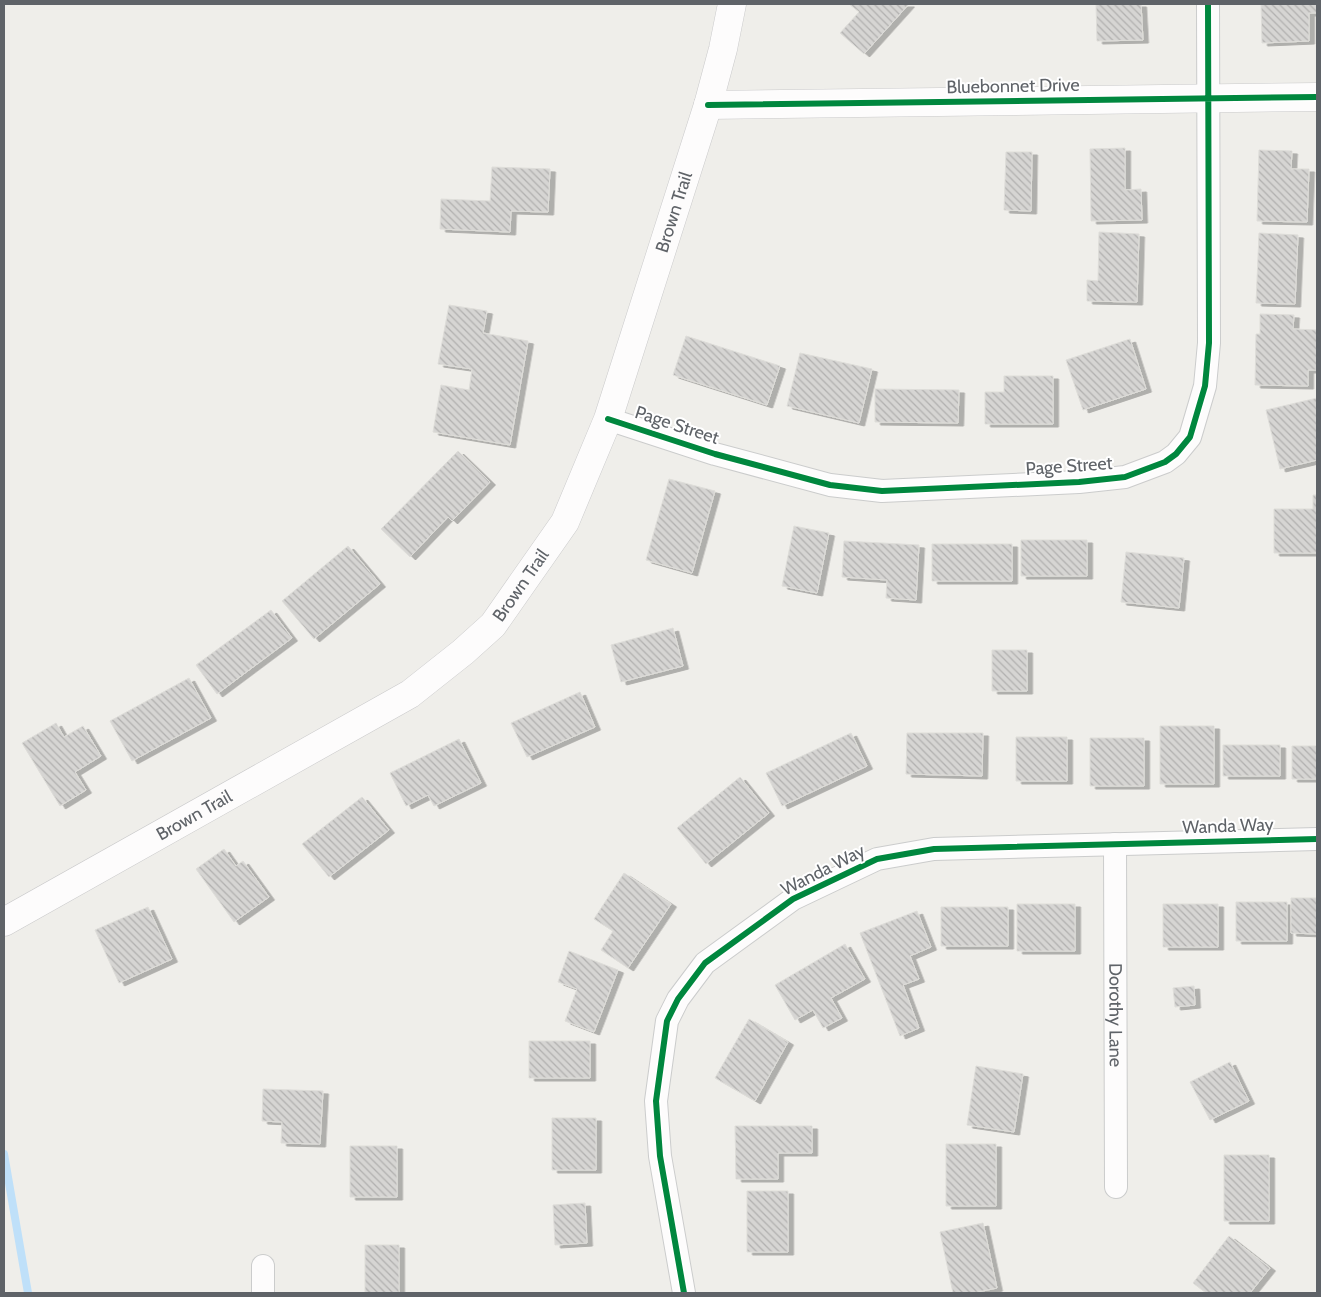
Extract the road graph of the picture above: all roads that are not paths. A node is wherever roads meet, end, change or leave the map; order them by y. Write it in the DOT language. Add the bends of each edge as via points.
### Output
graph roads {
  1 [pos="732,4"];
  2 [pos="1208,4"];
  3 [pos="1317,97"];
  4 [pos="1207,99"];
  5 [pos="708,105"];
  6 [pos="608,419"];
  7 [pos="1317,838"];
  8 [pos="1115,844"];
  9 [pos="4,922"];
  10 [pos="1116,1187"];
  11 [pos="264,1266"];
  12 [pos="263,1293"];
  13 [pos="684,1293"];
  1 -- 5 [label="main road, Brown Trail"];
  2 -- 4 [label="street, Page Street"];
  3 -- 4 [label="main road, Bluebonnet Drive"];
  4 -- 5 [label="main road, Bluebonnet Drive"];
  4 -- 6 [label="street, Page Street" via="1208,343 1205,386 1190,437 1165,462 1125,477 1079,482 882,492 830,485 715,454"];
  5 -- 6 [label="main road, Brown Trail"];
  6 -- 9 [label="main road, Brown Trail" via="565,522 493,625 463,652 410,694"];
  7 -- 8 [label="street, Wanda Way"];
  8 -- 10 [label="street, Dorothy Lane"];
  8 -- 13 [label="street, Wanda Way" via="934,849 877,859 794,899 704,963 666,1021 656,1101 660,1156"];
  11 -- 12 [label="street"];
}
